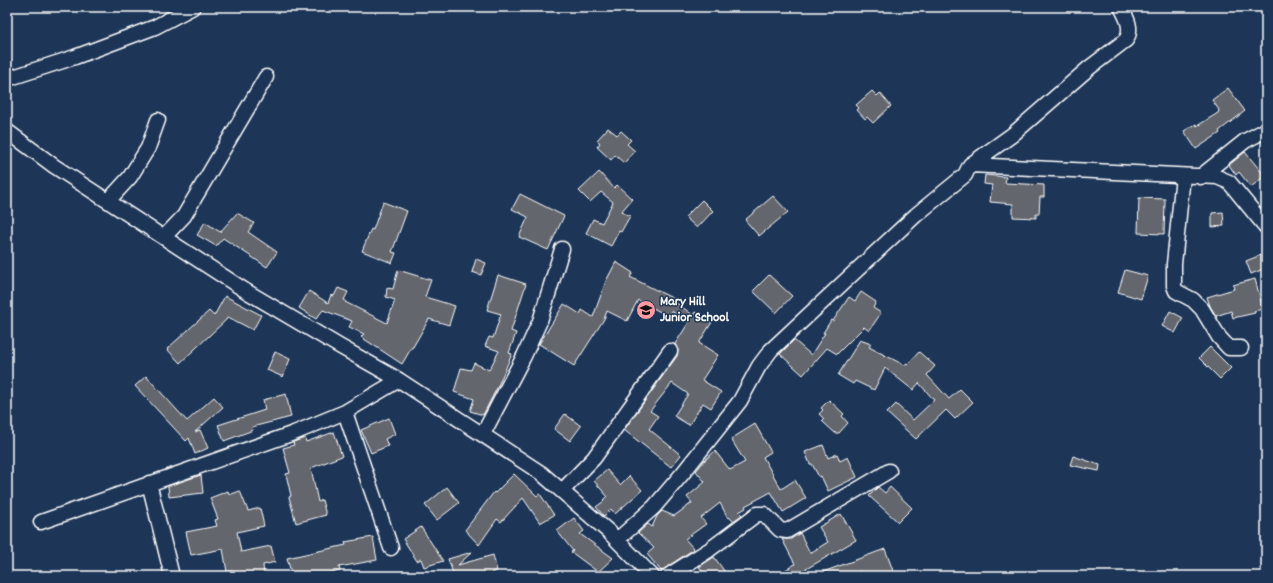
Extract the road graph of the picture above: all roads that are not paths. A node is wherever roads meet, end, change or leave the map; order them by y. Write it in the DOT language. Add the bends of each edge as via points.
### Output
graph roads {
  1 [pos="193,7"];
  2 [pos="1121,7"];
  3 [pos="266,77"];
  4 [pos="7,79"];
  5 [pos="158,120"];
  6 [pos="1266,130"];
  7 [pos="7,131"];
  8 [pos="970,165"];
  9 [pos="1183,176"];
  10 [pos="1200,176"];
  11 [pos="108,201"];
  12 [pos="1266,227"];
  13 [pos="164,237"];
  14 [pos="562,249"];
  15 [pos="1241,348"];
  16 [pos="670,351"];
  17 [pos="399,380"];
  18 [pos="345,412"];
  19 [pos="483,434"];
  20 [pos="889,471"];
  21 [pos="148,483"];
  22 [pos="562,491"];
  23 [pos="42,522"];
  24 [pos="617,540"];
  25 [pos="391,548"];
  26 [pos="172,576"];
  27 [pos="652,576"];
  28 [pos="668,576"];
  1 -- 4 [label="street" via="155,27"];
  2 -- 8 [label="street" via="1129,24 1129,35 1126,40 1089,68 1012,135"];
  3 -- 13 [label="street" via="184,216"];
  5 -- 11 [label="street" via="148,148 130,177"];
  6 -- 10 [label="street" via="1245,140"];
  7 -- 11 [label="street"];
  8 -- 9 [label="street"];
  8 -- 24 [label="street" via="966,174 916,215 771,350 759,366 740,402 684,473 654,507"];
  9 -- 10 [label="street"];
  9 -- 15 [label="street" via="1174,286 1176,291 1193,300 1202,309 1229,348"];
  10 -- 12 [label="street" via="1217,177 1229,182"];
  11 -- 13 [label="street"];
  13 -- 17 [label="street" via="246,291"];
  14 -- 19 [label="street" via="540,321"];
  16 -- 22 [label="street" via="594,458"];
  17 -- 18 [label="street"];
  17 -- 19 [label="street"];
  18 -- 21 [label="street" via="294,433"];
  18 -- 25 [label="street"];
  19 -- 22 [label="street" via="541,473"];
  20 -- 28 [label="street" via="787,531 780,530 764,514 757,514 709,550"];
  21 -- 23 [label="street"];
  21 -- 26 [label="street"];
  22 -- 24 [label="street"];
  24 -- 27 [label="street"];
}
